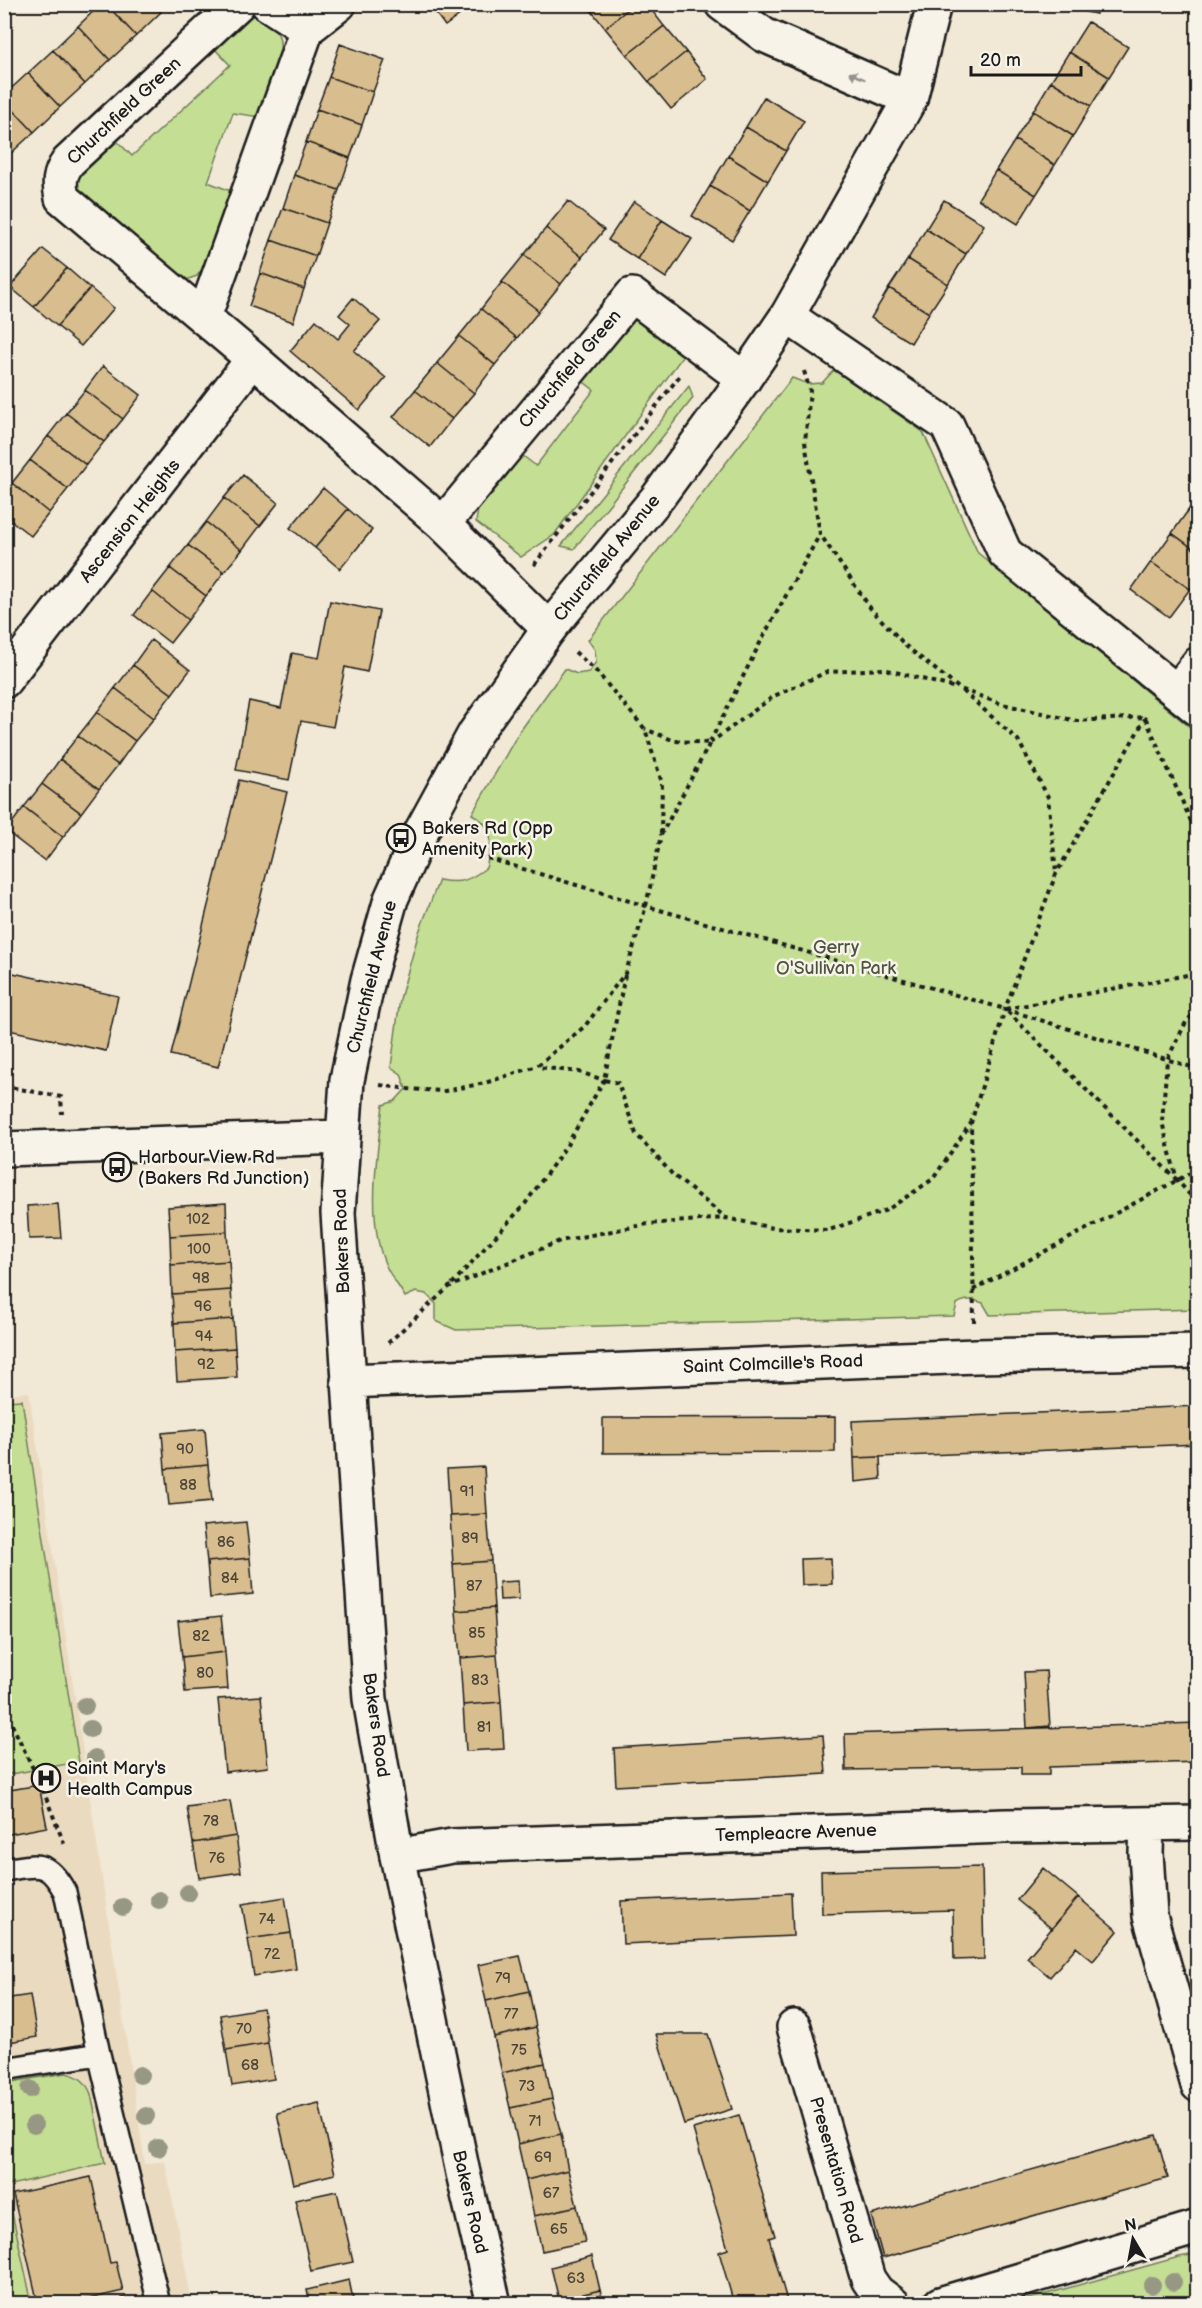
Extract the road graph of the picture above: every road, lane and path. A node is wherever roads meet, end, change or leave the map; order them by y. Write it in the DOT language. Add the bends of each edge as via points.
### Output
graph roads {
  1 [pos="238,4"];
  2 [pos="267,4"];
  3 [pos="339,4"];
  4 [pos="722,4"];
  5 [pos="934,4"];
  6 [pos="308,29"];
  7 [pos="910,99"];
  8 [pos="787,316"];
  9 [pos="204,317"];
  10 [pos="702,347"];
  11 [pos="253,359"];
  12 [pos="803,369"];
  13 [pos="744,379"];
  14 [pos="442,524"];
  15 [pos="820,534"];
  16 [pos="513,593"];
  17 [pos="549,629"];
  18 [pos="1197,663"];
  19 [pos="4,681"];
  20 [pos="960,688"];
  21 [pos="1187,700"];
  22 [pos="1145,717"];
  23 [pos="645,729"];
  24 [pos="710,742"];
  25 [pos="421,832"];
  26 [pos="661,834"];
  27 [pos="1197,837"];
  28 [pos="1056,874"];
  29 [pos="646,906"];
  30 [pos="626,972"];
  31 [pos="1197,973"];
  32 [pos="1005,1009"];
  33 [pos="1197,1009"];
  34 [pos="1167,1060"];
  35 [pos="537,1066"];
  36 [pos="1197,1069"];
  37 [pos="347,1080"];
  38 [pos="604,1080"];
  39 [pos="4,1086"];
  40 [pos="971,1123"];
  41 [pos="342,1137"];
  42 [pos="64,1147"];
  43 [pos="4,1149"];
  44 [pos="1197,1169"];
  45 [pos="1177,1180"];
  46 [pos="1197,1204"];
  47 [pos="726,1218"];
  48 [pos="449,1287"];
  49 [pos="973,1290"];
  50 [pos="1197,1351"];
  51 [pos="976,1356"];
  52 [pos="348,1381"];
  53 [pos="4,1708"];
  54 [pos="1197,1823"];
  55 [pos="1147,1824"];
  56 [pos="397,1856"];
  57 [pos="39,1865"];
  58 [pos="4,1870"];
  59 [pos="794,2027"];
  60 [pos="99,2054"];
  61 [pos="4,2069"];
  62 [pos="1197,2085"];
  63 [pos="1197,2227"];
  64 [pos="159,2304"];
  65 [pos="494,2304"];
  66 [pos="893,2304"];
  67 [pos="940,2304"];
  1 -- 9 [label="street, Churchfield Green" via="60,173 62,198"];
  2 -- 6 [label="street"];
  3 -- 6 [label="street"];
  7 -- 4 [label="street, one-way" via="764,35"];
  5 -- 7 [label="street, Churchfield Avenue"];
  6 -- 9 [label="street"];
  7 -- 8 [label="street, Churchfield Avenue"];
  8 -- 13 [label="street, Churchfield Avenue"];
  8 -- 21 [label="street" via="947,425 1005,553"];
  9 -- 11 [label="street, Churchfield Green"];
  10 -- 13 [label="street, Churchfield Green"];
  10 -- 14 [label="street, Churchfield Green" via="632,295"];
  10 -- 16 [label="path"];
  11 -- 14 [label="street, Churchfield Green"];
  11 -- 19 [label="street, Ascension Heights"];
  12 -- 15 [label="path" via="810,391 805,442"];
  13 -- 17 [label="street, Churchfield Avenue" via="658,497"];
  14 -- 16 [label="street, Churchfield Green"];
  15 -- 20 [label="path" via="871,609 907,647"];
  15 -- 24 [label="path"];
  16 -- 17 [label="street, Churchfield Green"];
  17 -- 23 [label="path" via="596,671"];
  17 -- 25 [label="street, Churchfield Avenue" via="475,733"];
  18 -- 21 [label="street"];
  20 -- 22 [label="path" via="1002,704 1077,721"];
  20 -- 24 [label="path" via="884,669 827,672 774,696"];
  20 -- 28 [label="path" via="1018,740 1048,796"];
  21 -- 22 [label="path"];
  22 -- 27 [label="path"];
  22 -- 28 [label="path"];
  23 -- 24 [label="path" via="675,741"];
  23 -- 26 [label="path" via="662,783"];
  24 -- 26 [label="path"];
  25 -- 29 [label="path" via="487,858"];
  25 -- 37 [label="street, Churchfield Avenue" via="391,899 368,980"];
  26 -- 29 [label="path"];
  28 -- 32 [label="path"];
  29 -- 30 [label="path"];
  29 -- 32 [label="path"];
  30 -- 35 [label="path" via="585,1026"];
  30 -- 38 [label="path"];
  31 -- 32 [label="path"];
  32 -- 34 [label="path"];
  32 -- 40 [label="path"];
  32 -- 45 [label="path"];
  33 -- 34 [label="path"];
  34 -- 36 [label="path"];
  34 -- 45 [label="path" via="1162,1122"];
  35 -- 37 [label="path" via="445,1091"];
  35 -- 38 [label="path"];
  37 -- 41 [label="street, Churchfield Avenue"];
  38 -- 47 [label="path" via="618,1083 636,1134 673,1174"];
  38 -- 48 [label="path" via="567,1145 525,1204"];
  39 -- 42 [label="path" via="61,1097"];
  40 -- 47 [label="path" via="933,1179 887,1210 829,1230 773,1228"];
  40 -- 49 [label="path"];
  41 -- 42 [label="street"];
  41 -- 52 [label="street, Bakers Road" via="338,1213"];
  42 -- 43 [label="street"];
  44 -- 45 [label="path"];
  45 -- 46 [label="path"];
  45 -- 49 [label="path"];
  47 -- 48 [label="path" via="648,1224 560,1241"];
  48 -- 52 [label="path"];
  49 -- 51 [label="path"];
  50 -- 51 [label="street, Saint Colmcille's Road"];
  51 -- 52 [label="street, Saint Colmcille's Road"];
  52 -- 56 [label="street, Bakers Road" via="370,1699"];
  53 -- 57 [label="path" via="66,1848"];
  54 -- 55 [label="street, Templeacre Avenue"];
  55 -- 56 [label="street, Templeacre Avenue" via="452,1845"];
  55 -- 62 [label="street" via="1150,1916"];
  56 -- 65 [label="street, Bakers Road"];
  57 -- 58 [label="lane"];
  57 -- 60 [label="lane" via="53,1873 65,1892"];
  59 -- 66 [label="street, Presentation Road" via="868,2278 877,2292"];
  60 -- 61 [label="lane"];
  60 -- 64 [label="lane"];
  63 -- 67 [label="street"];
}
